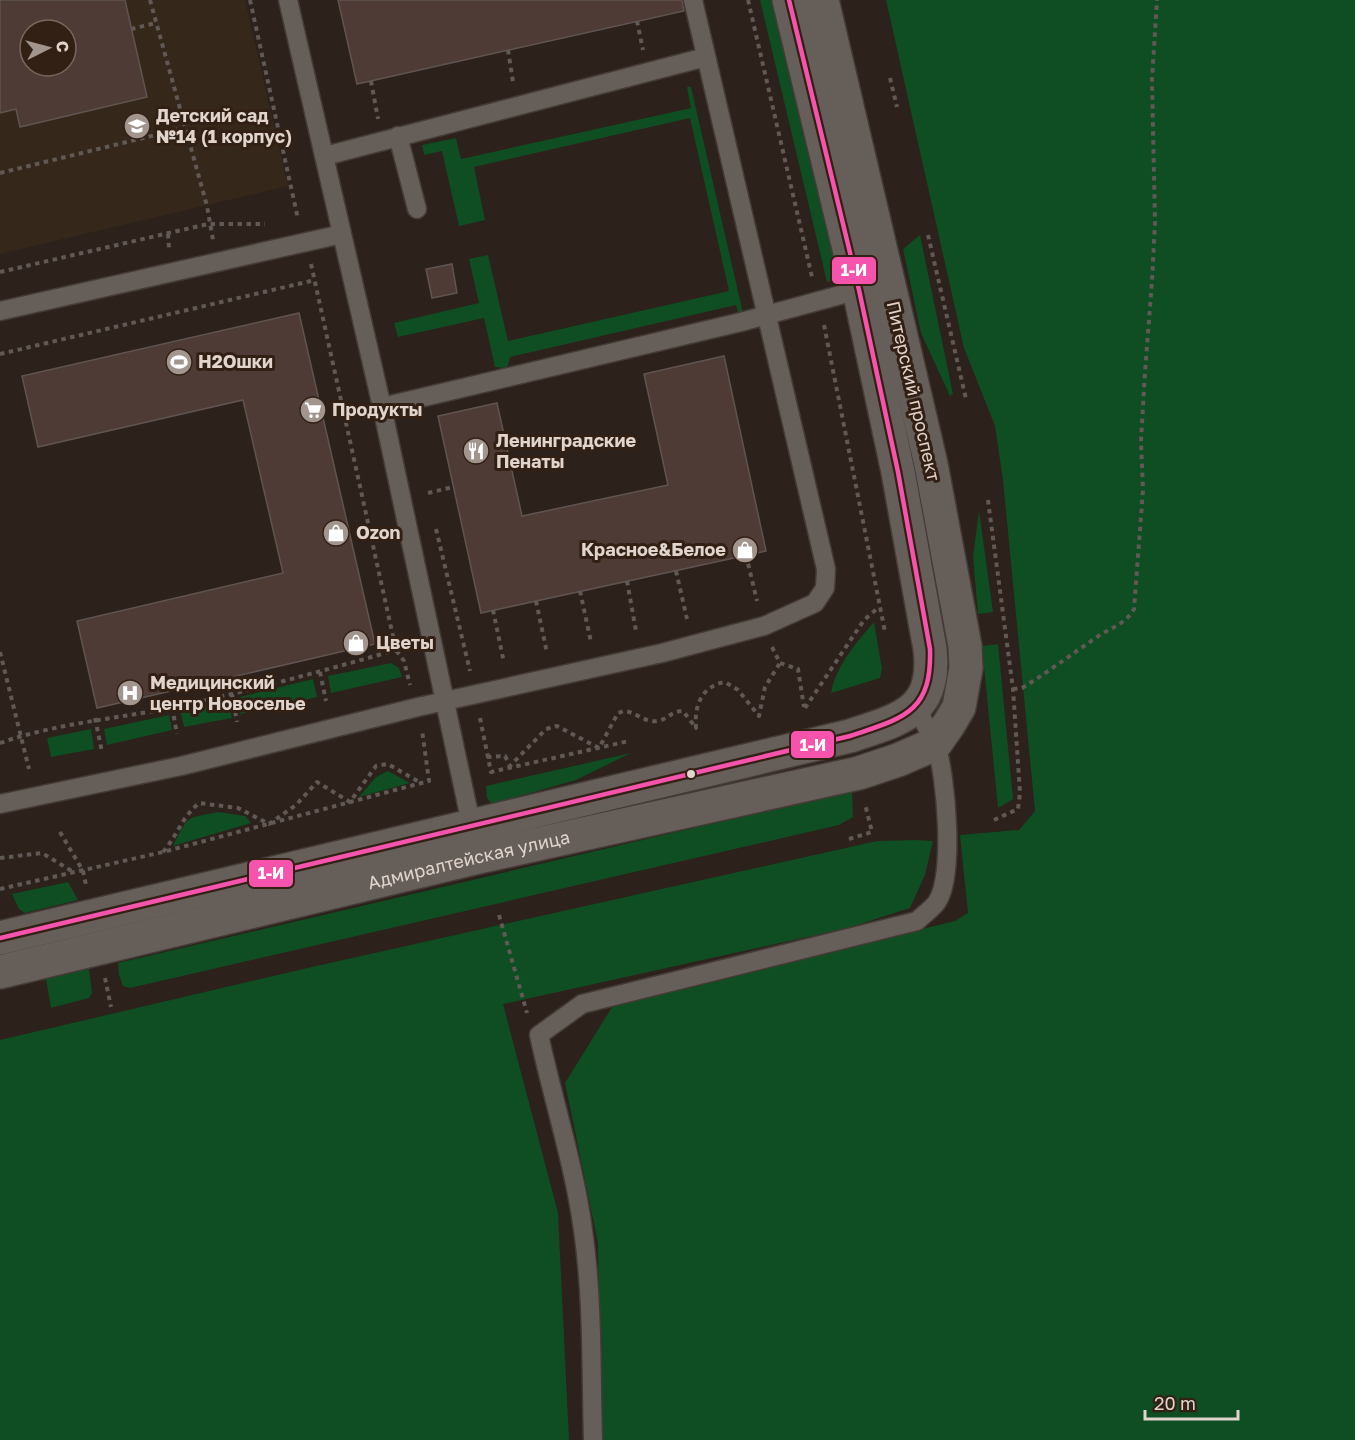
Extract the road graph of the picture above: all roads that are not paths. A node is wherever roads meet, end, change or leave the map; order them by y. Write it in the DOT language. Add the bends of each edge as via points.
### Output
graph roads {
  1 [pos="288,0"];
  2 [pos="693,0"];
  3 [pos="789,0"];
  4 [pos="822,0"];
  5 [pos="706,57"];
  6 [pos="398,136"];
  7 [pos="325,156"];
  8 [pos="417,209"];
  9 [pos="342,234"];
  10 [pos="874,286"];
  11 [pos="0,311"];
  12 [pos="768,315"];
  13 [pos="382,407"];
  14 [pos="447,701"];
  15 [pos="916,708"];
  16 [pos="935,744"];
  17 [pos="0,804"];
  18 [pos="471,825"];
  19 [pos="479,857"];
  20 [pos="0,938"];
  21 [pos="0,972"];
  22 [pos="593,1440"];
  1 -- 7 [label="lane"];
  2 -- 5 [label="lane"];
  3 -- 10 [label="street, Питерский проспект"];
  4 -- 10 [label="street, Питерский проспект"];
  5 -- 6 [label="lane"];
  5 -- 12 [label="lane"];
  6 -- 7 [label="lane"];
  6 -- 8 [label="lane"];
  7 -- 9 [label="lane"];
  9 -- 11 [label="lane"];
  9 -- 13 [label="lane"];
  10 -- 12 [label="lane"];
  10 -- 15 [label="street, Питерский проспект" via="898,472 930,649 932,672 928,691"];
  10 -- 16 [label="street, Питерский проспект" via="931,464 965,646 966,668 958,707"];
  12 -- 13 [label="lane"];
  12 -- 14 [label="lane" via="826,569 825,588 815,603 764,626"];
  13 -- 14 [label="lane"];
  14 -- 17 [label="lane" via="181,766"];
  14 -- 18 [label="lane"];
  15 -- 16 [label="lane"];
  15 -- 18 [label="street, Адмиралтейская улица" via="849,736"];
  16 -- 19 [label="street, Адмиралтейская улица" via="858,773"];
  16 -- 22 [label="lane" via="944,782 947,822 943,878 938,901 917,921 582,1004 539,1035 583,1230"];
  18 -- 19 [label="lane"];
  18 -- 20 [label="street, Адмиралтейская улица"];
  19 -- 21 [label="street, Адмиралтейская улица"];
}
